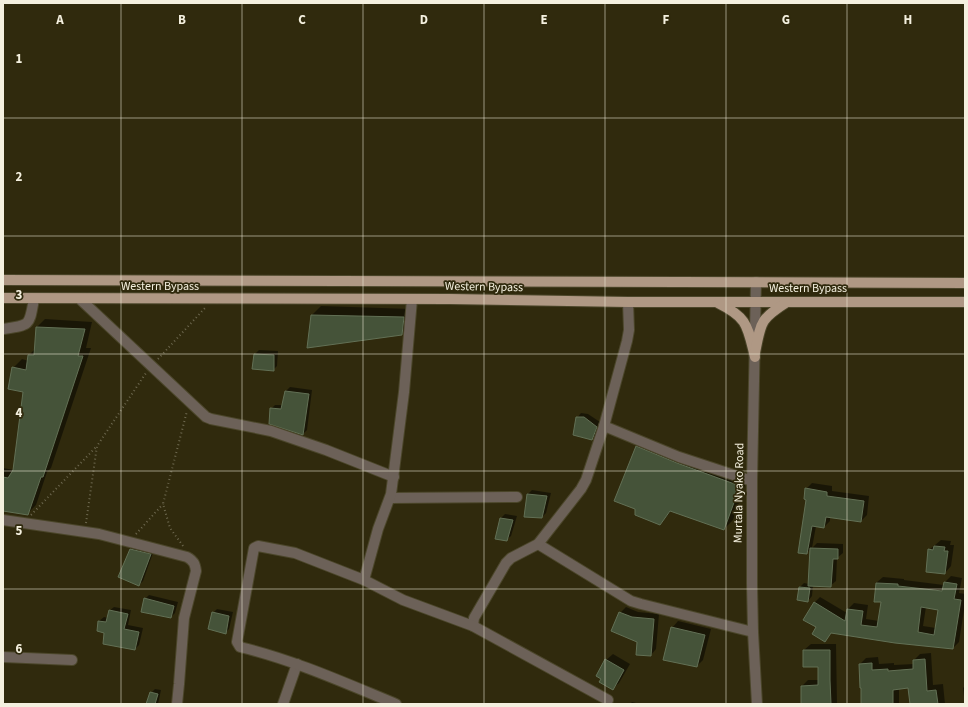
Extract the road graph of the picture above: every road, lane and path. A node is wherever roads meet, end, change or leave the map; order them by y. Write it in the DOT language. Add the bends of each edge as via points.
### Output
graph roads {
  1 [pos="3,280"];
  2 [pos="756,282"];
  3 [pos="965,283"];
  4 [pos="3,298"];
  5 [pos="80,298"];
  6 [pos="34,299"];
  7 [pos="214,299"];
  8 [pos="412,299"];
  9 [pos="756,301"];
  10 [pos="628,302"];
  11 [pos="716,302"];
  12 [pos="787,302"];
  13 [pos="965,302"];
  14 [pos="3,329"];
  15 [pos="755,357"];
  16 [pos="151,366"];
  17 [pos="189,402"];
  18 [pos="604,426"];
  19 [pos="97,446"];
  20 [pos="394,477"];
  21 [pos="752,481"];
  22 [pos="517,497"];
  23 [pos="391,498"];
  24 [pos="163,504"];
  25 [pos="3,520"];
  26 [pos="23,523"];
  27 [pos="85,532"];
  28 [pos="129,542"];
  29 [pos="538,544"];
  30 [pos="184,547"];
  31 [pos="364,580"];
  32 [pos="473,626"];
  33 [pos="753,632"];
  34 [pos="3,657"];
  35 [pos="72,660"];
  36 [pos="297,664"];
  37 [pos="608,700"];
  38 [pos="176,704"];
  39 [pos="283,704"];
  40 [pos="396,704"];
  41 [pos="757,704"];
  1 -- 2 [label="main road, Western Bypass"];
  2 -- 3 [label="main road, Western Bypass"];
  2 -- 9 [label="street, Murtala Nyako Road"];
  4 -- 6 [label="main road, Western Bypass"];
  5 -- 6 [label="main road, Western Bypass"];
  5 -- 7 [label="main road, Western Bypass"];
  5 -- 16 [label="street"];
  6 -- 14 [label="street" via="28,322 24,326"];
  7 -- 8 [label="main road, Western Bypass"];
  7 -- 16 [label="path"];
  8 -- 10 [label="main road, Western Bypass"];
  8 -- 20 [label="street"];
  9 -- 11 [label="main road, Western Bypass"];
  9 -- 12 [label="main road, Western Bypass"];
  9 -- 15 [label="street, Murtala Nyako Road"];
  10 -- 11 [label="main road, Western Bypass"];
  10 -- 18 [label="street" via="627,341"];
  11 -- 15 [label="main road" via="736,313 746,323"];
  12 -- 13 [label="main road, Western Bypass"];
  12 -- 15 [label="main road" via="771,312 762,323"];
  15 -- 21 [label="street, Murtala Nyako Road"];
  16 -- 17 [label="street"];
  16 -- 19 [label="path"];
  17 -- 20 [label="street" via="211,419 271,431"];
  17 -- 24 [label="path"];
  18 -- 21 [label="street"];
  18 -- 29 [label="street" via="584,484"];
  19 -- 26 [label="path"];
  19 -- 27 [label="path"];
  20 -- 23 [label="street"];
  21 -- 33 [label="street, Murtala Nyako Road"];
  22 -- 23 [label="street"];
  23 -- 31 [label="street" via="378,529"];
  24 -- 28 [label="path"];
  24 -- 30 [label="path" via="170,528"];
  25 -- 26 [label="street"];
  26 -- 27 [label="street"];
  27 -- 28 [label="street"];
  28 -- 38 [label="street" via="188,557 195,564 196,571 184,618 180,684"];
  29 -- 32 [label="street" via="506,563 474,618"];
  29 -- 33 [label="street" via="631,601"];
  31 -- 32 [label="street" via="403,600"];
  31 -- 36 [label="street" via="295,553 258,546 254,548 238,645 240,648"];
  32 -- 37 [label="street"];
  33 -- 41 [label="street, Murtala Nyako Road"];
  34 -- 35 [label="street"];
  36 -- 39 [label="street"];
  36 -- 40 [label="street"];
}
